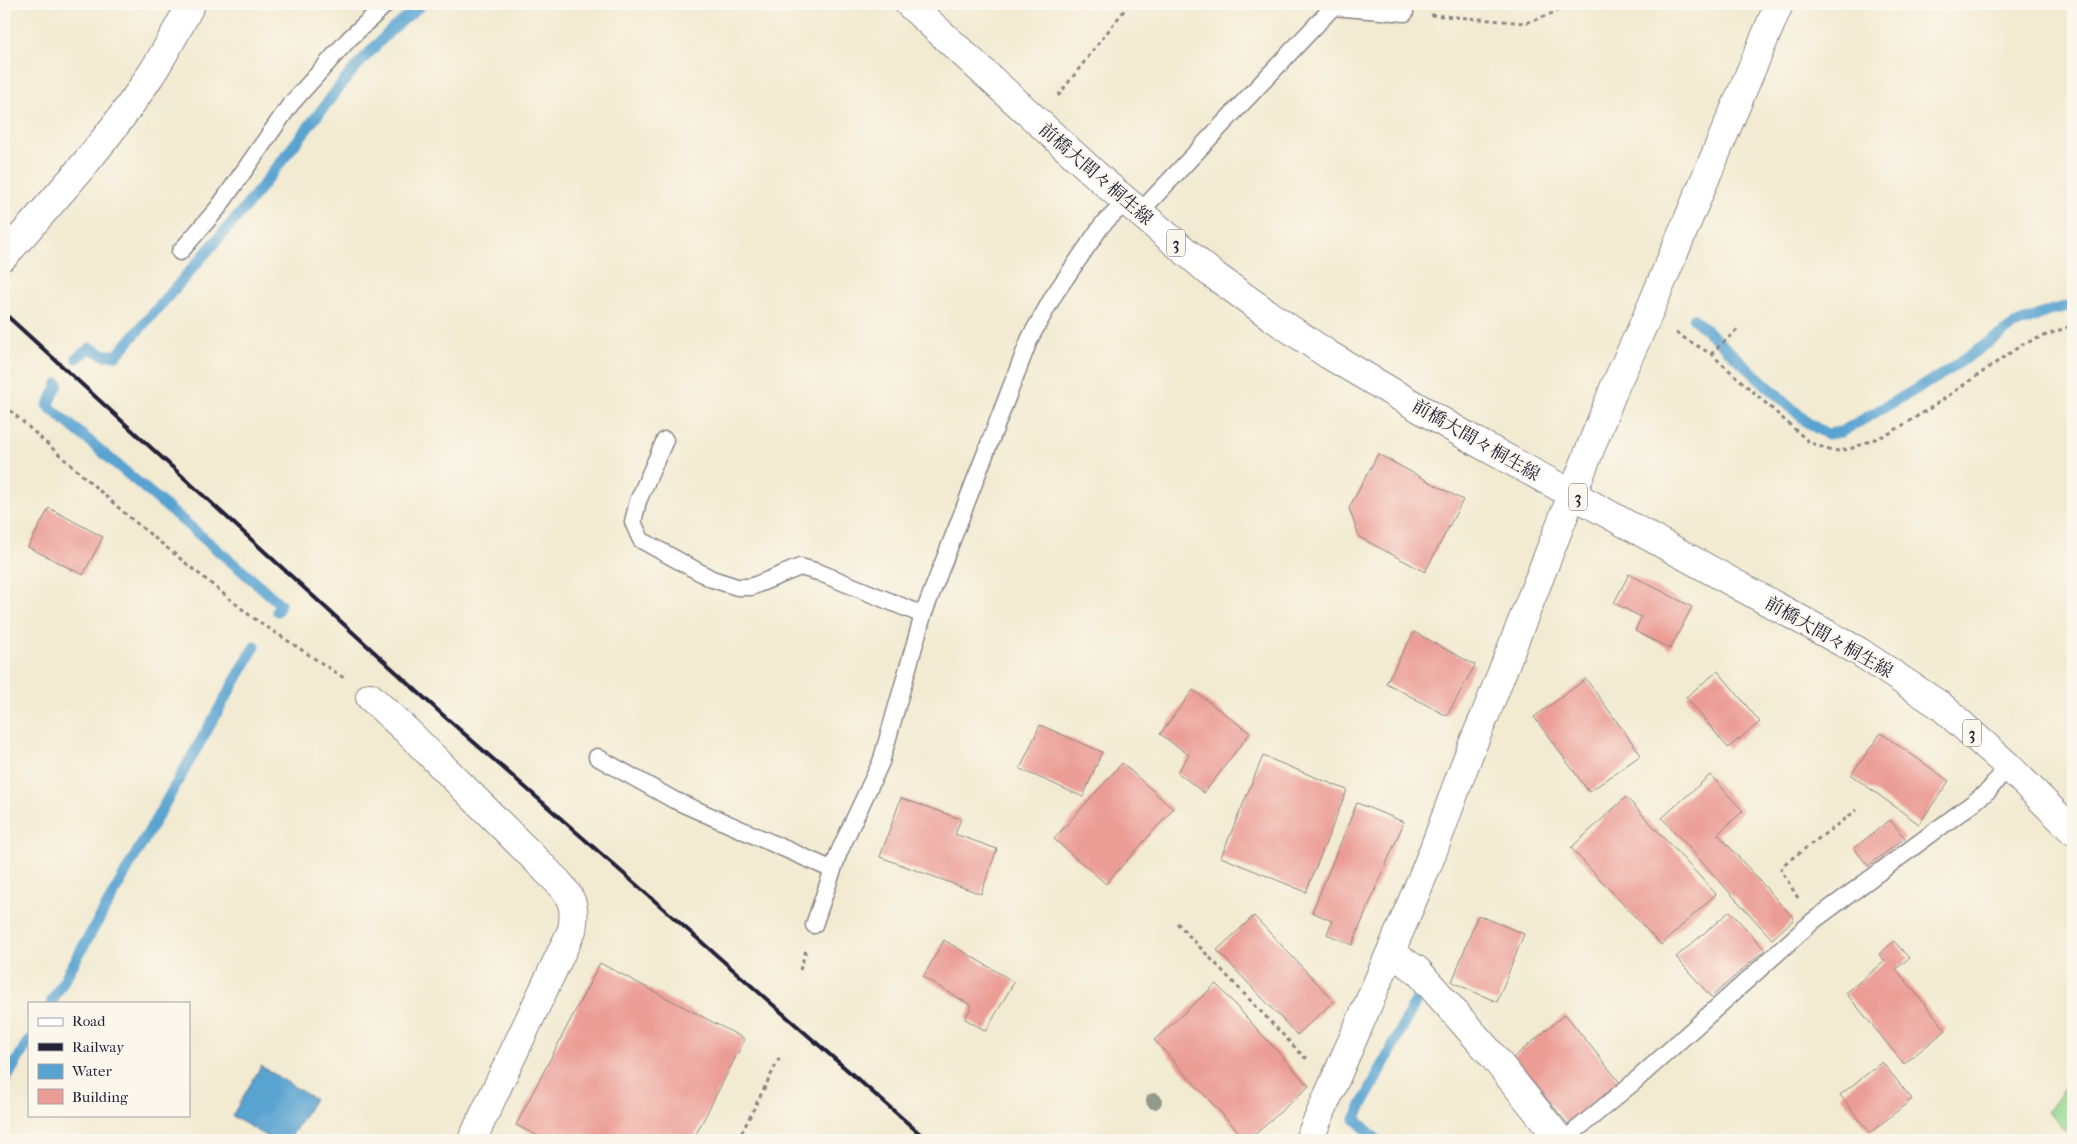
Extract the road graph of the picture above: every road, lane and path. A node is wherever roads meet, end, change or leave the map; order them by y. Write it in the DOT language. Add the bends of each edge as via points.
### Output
graph roads {
  1 [pos="191,4"];
  2 [pos="386,4"];
  3 [pos="909,4"];
  4 [pos="1129,4"];
  5 [pos="1566,4"];
  6 [pos="1779,4"];
  7 [pos="1406,13"];
  8 [pos="1037,122"];
  9 [pos="1134,207"];
  10 [pos="180,252"];
  11 [pos="4,256"];
  12 [pos="2073,324"];
  13 [pos="1739,328"];
  14 [pos="1681,336"];
  15 [pos="1711,354"];
  16 [pos="4,404"];
  17 [pos="665,440"];
  18 [pos="1572,494"];
  19 [pos="923,615"];
  20 [pos="370,697"];
  21 [pos="597,757"];
  22 [pos="2008,766"];
  23 [pos="1857,810"];
  24 [pos="2073,831"];
  25 [pos="833,870"];
  26 [pos="1813,922"];
  27 [pos="1177,923"];
  28 [pos="814,925"];
  29 [pos="1391,952"];
  30 [pos="781,1055"];
  31 [pos="1337,1071"];
  32 [pos="472,1140"];
  33 [pos="738,1140"];
  34 [pos="1309,1140"];
  35 [pos="1562,1140"];
  1 -- 11 [label="street" via="149,77 122,114 64,188"];
  2 -- 10 [label="lane" via="348,40 290,105 223,202"];
  3 -- 8 [label="street, 前橋大間々桐生線 / 3"];
  4 -- 8 [label="path"];
  5 -- 7 [label="path" via="1554,13 1526,24"];
  6 -- 18 [label="street"];
  7 -- 9 [label="lane" via="1333,7"];
  8 -- 9 [label="street, 前橋大間々桐生線 / 3"];
  9 -- 18 [label="street, 前橋大間々桐生線 / 3" via="1211,273 1321,350"];
  9 -- 19 [label="lane" via="1102,226 1054,295 1030,338"];
  12 -- 15 [label="path" via="2023,344 1890,432 1838,451 1809,442"];
  13 -- 15 [label="path"];
  14 -- 15 [label="path"];
  16 -- 20 [label="path" via="129,517 252,617"];
  17 -- 19 [label="lane" via="634,515 633,522 641,540 712,579 737,587 751,587 800,567"];
  18 -- 22 [label="street, 前橋大間々桐生線 / 3" via="1858,651 1941,706"];
  18 -- 29 [label="street"];
  19 -- 25 [label="lane" via="881,762"];
  20 -- 32 [label="street" via="558,882 569,894 575,913 572,930"];
  21 -- 25 [label="lane" via="674,800"];
  22 -- 24 [label="street, 前橋大間々桐生線 / 3"];
  22 -- 26 [label="lane" via="1989,790 1973,803"];
  23 -- 26 [label="path" via="1783,865 1781,870"];
  25 -- 28 [label="lane"];
  26 -- 35 [label="lane"];
  27 -- 31 [label="path" via="1304,1057"];
  29 -- 31 [label="street"];
  29 -- 35 [label="street" via="1417,970"];
  30 -- 33 [label="path"];
  31 -- 34 [label="street"];
}
